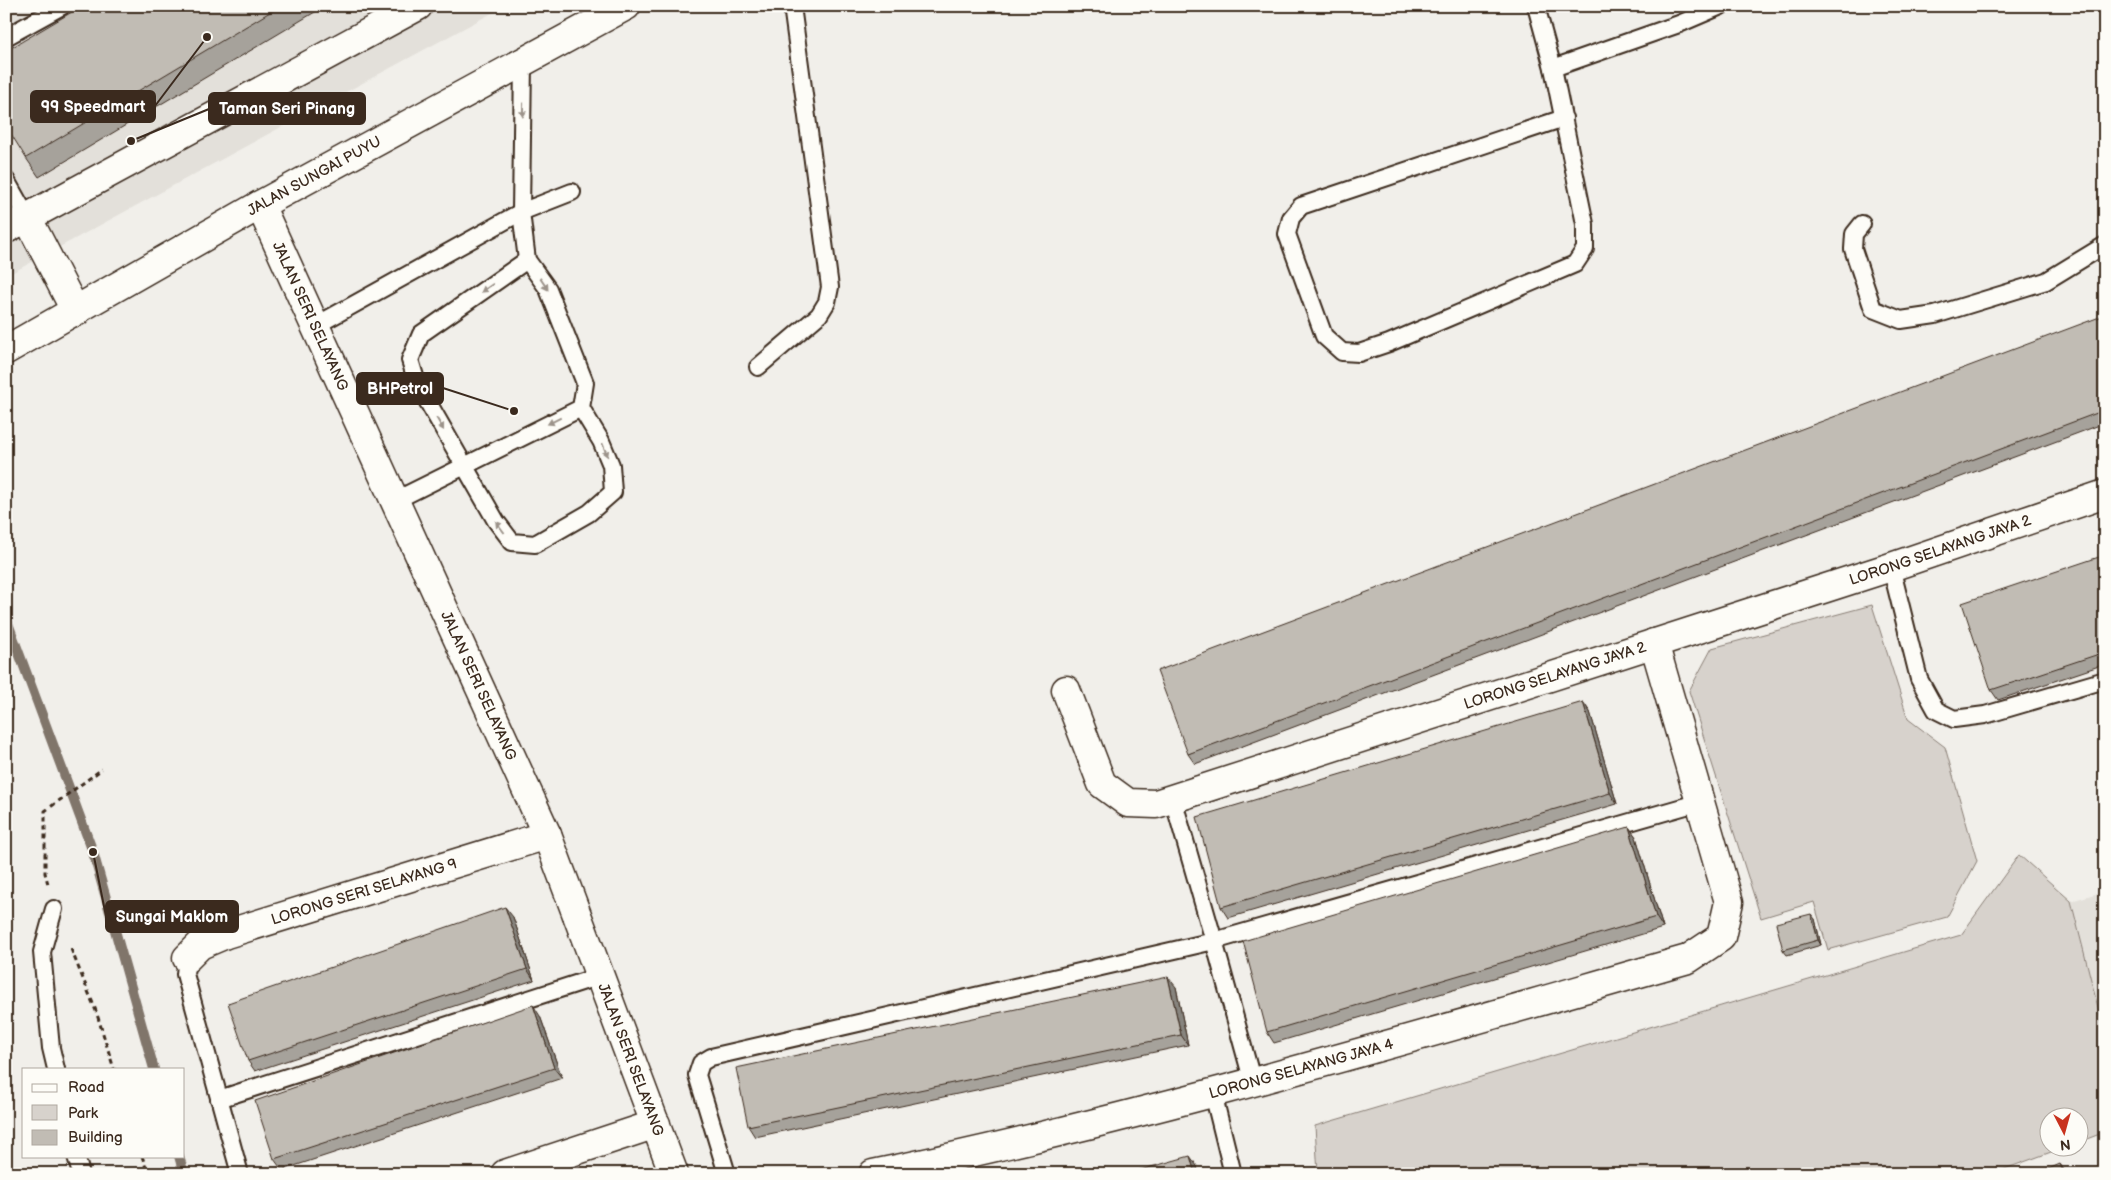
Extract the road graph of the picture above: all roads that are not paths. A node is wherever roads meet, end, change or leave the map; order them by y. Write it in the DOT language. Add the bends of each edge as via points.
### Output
graph roads {
  1 [pos="62,6"];
  2 [pos="626,6"];
  3 [pos="792,6"];
  4 [pos="1536,6"];
  5 [pos="1721,6"];
  6 [pos="400,11"];
  7 [pos="6,37"];
  8 [pos="524,61"];
  9 [pos="1553,68"];
  10 [pos="1564,118"];
  11 [pos="6,180"];
  12 [pos="572,192"];
  13 [pos="260,205"];
  14 [pos="521,212"];
  15 [pos="17,224"];
  16 [pos="1862,224"];
  17 [pos="2105,245"];
  18 [pos="527,260"];
  19 [pos="76,312"];
  20 [pos="315,326"];
  21 [pos="6,350"];
  22 [pos="758,367"];
  23 [pos="581,408"];
  24 [pos="464,466"];
  25 [pos="2105,494"];
  26 [pos="394,501"];
  27 [pos="1891,567"];
  28 [pos="1654,643"];
  29 [pos="2105,680"];
  30 [pos="1066,690"];
  31 [pos="1173,799"];
  32 [pos="1700,802"];
  33 [pos="547,835"];
  34 [pos="54,909"];
  35 [pos="1214,941"];
  36 [pos="186,958"];
  37 [pos="600,976"];
  38 [pos="56,1068"];
  39 [pos="1253,1082"];
  40 [pos="1214,1093"];
  41 [pos="219,1099"];
  42 [pos="656,1124"];
  43 [pos="77,1158"];
  44 [pos="81,1174"];
  45 [pos="240,1174"];
  46 [pos="505,1174"];
  47 [pos="674,1174"];
  48 [pos="727,1174"];
  49 [pos="873,1174"];
  50 [pos="1233,1174"];
  1 -- 7 [label="lane"];
  2 -- 8 [label="street, JALAN SUNGAI PUYU"];
  3 -- 22 [label="lane" via="830,287 827,302 819,315"];
  4 -- 9 [label="lane"];
  5 -- 9 [label="lane"];
  6 -- 15 [label="street"];
  8 -- 13 [label="street, JALAN SUNGAI PUYU"];
  8 -- 14 [label="lane, one-way"];
  9 -- 10 [label="lane"];
  10 -- 10 [label="lane" via="1585,224 1585,249 1575,264 1359,353 1342,352 1324,336 1287,234 1291,218 1302,206"];
  11 -- 15 [label="lane"];
  12 -- 14 [label="lane"];
  13 -- 19 [label="street, JALAN SUNGAI PUYU"];
  13 -- 20 [label="street, JALAN SERI SELAYANG"];
  14 -- 18 [label="lane"];
  14 -- 20 [label="lane"];
  15 -- 19 [label="street"];
  16 -- 17 [label="lane" via="1854,234 1853,249 1873,308 1901,320 1935,315 2046,281"];
  18 -- 23 [label="lane, one-way" via="548,289 585,383"];
  18 -- 24 [label="lane, one-way" via="421,334 410,360 417,382"];
  19 -- 21 [label="street, JALAN SUNGAI PUYU"];
  20 -- 26 [label="street, JALAN SERI SELAYANG"];
  23 -- 24 [label="lane, one-way"];
  23 -- 24 [label="lane, one-way" via="611,465 613,492 589,513 535,544 512,542"];
  24 -- 26 [label="lane"];
  25 -- 27 [label="street, LORONG SELAYANG JAYA 2"];
  26 -- 33 [label="street, JALAN SERI SELAYANG"];
  27 -- 28 [label="street, LORONG SELAYANG JAYA 2"];
  27 -- 29 [label="lane" via="1919,679 1936,710 1954,719 1985,715"];
  28 -- 31 [label="street, LORONG SELAYANG JAYA 2"];
  28 -- 32 [label="street"];
  30 -- 31 [label="street, LORONG SELAYANG JAYA 2" via="1102,784 1128,803 1156,804"];
  31 -- 35 [label="lane"];
  32 -- 35 [label="lane"];
  32 -- 39 [label="street, LORONG SELAYANG JAYA 4" via="1729,902 1721,937 1688,959"];
  33 -- 36 [label="street, LORONG SERI SELAYANG 9" via="226,934 200,945"];
  33 -- 37 [label="street, JALAN SERI SELAYANG"];
  34 -- 38 [label="lane" via="42,952"];
  35 -- 39 [label="lane"];
  35 -- 48 [label="lane" via="712,1057 701,1063 697,1075"];
  36 -- 41 [label="lane" via="185,974"];
  37 -- 41 [label="lane"];
  37 -- 42 [label="street, JALAN SERI SELAYANG"];
  39 -- 40 [label="street, LORONG SELAYANG JAYA 4"];
  40 -- 49 [label="street, LORONG SELAYANG JAYA 4" via="985,1151"];
  40 -- 50 [label="lane"];
  41 -- 45 [label="lane"];
  42 -- 46 [label="street"];
  42 -- 47 [label="street, JALAN SERI SELAYANG"];
  43 -- 44 [label="lane"];
}
